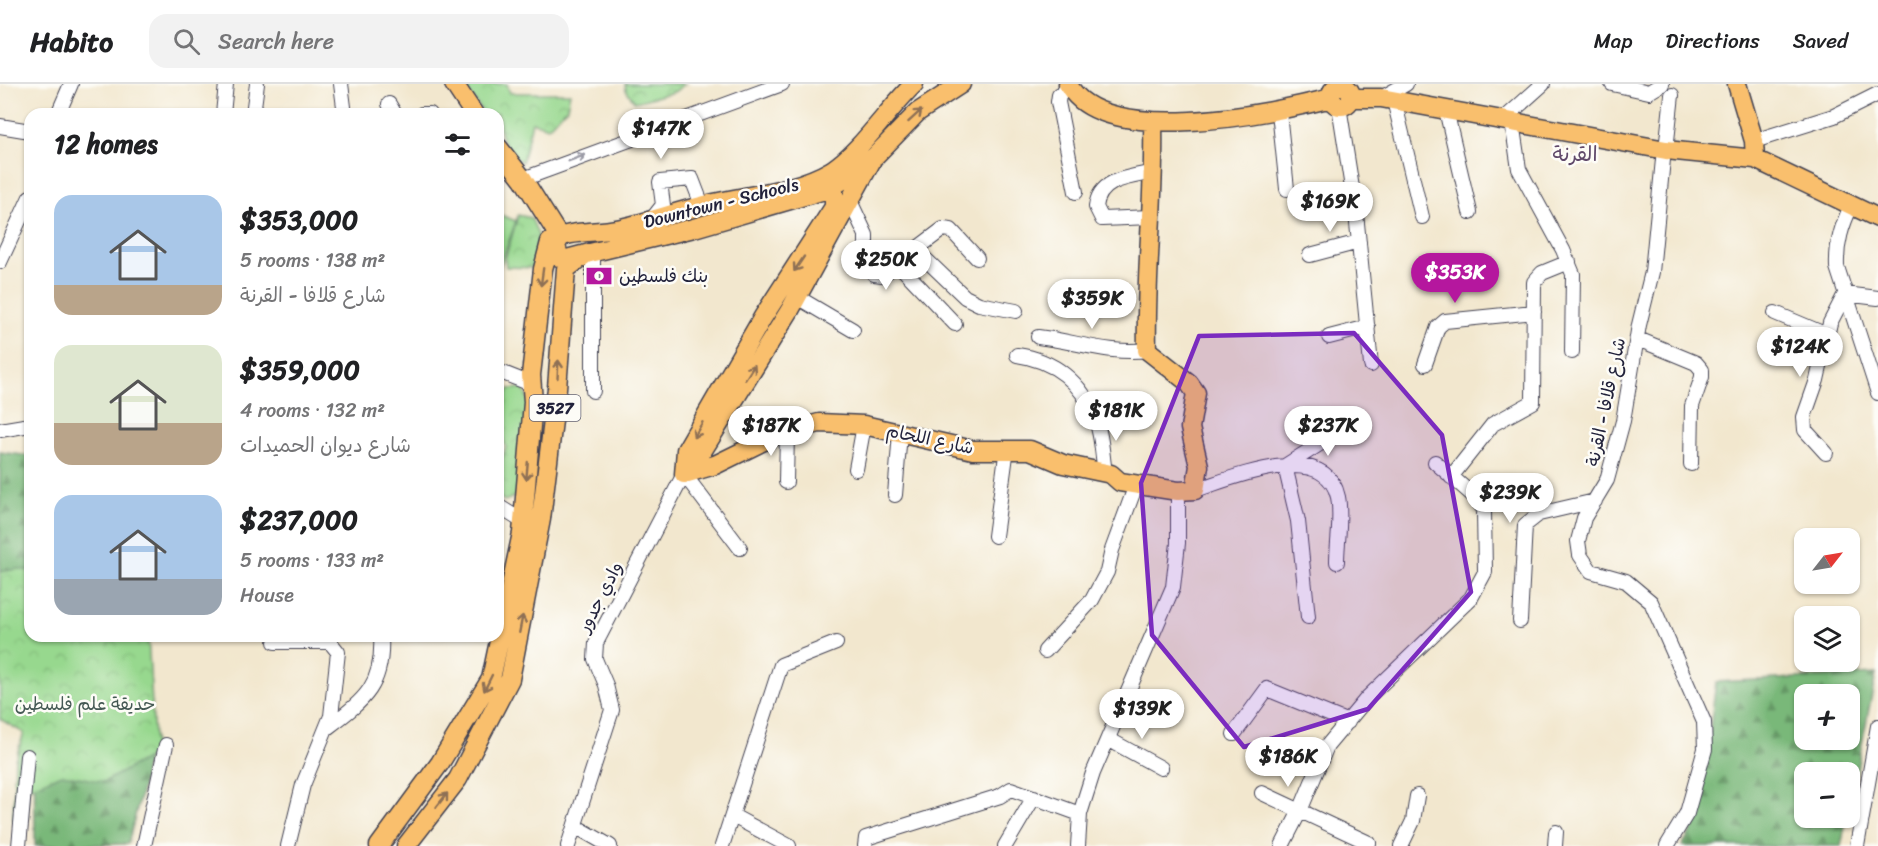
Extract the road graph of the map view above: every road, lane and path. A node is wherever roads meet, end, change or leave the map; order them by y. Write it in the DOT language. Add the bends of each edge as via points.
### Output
graph roads {
  1 [pos="71,84"];
  2 [pos="226,84"];
  3 [pos="257,84"];
  4 [pos="341,84"];
  5 [pos="454,84"];
  6 [pos="782,84"];
  7 [pos="914,84"];
  8 [pos="961,84"];
  9 [pos="1406,84"];
  10 [pos="1543,84"];
  11 [pos="1612,84"];
  12 [pos="1662,84"];
  13 [pos="1737,84"];
  14 [pos="1069,86"];
  15 [pos="1340,94"];
  16 [pos="1878,94"];
  17 [pos="1672,95"];
  18 [pos="1388,99"];
  19 [pos="61,108"];
  20 [pos="224,108"];
  21 [pos="255,108"];
  22 [pos="344,108"];
  23 [pos="470,108"];
  24 [pos="1446,110"];
  25 [pos="1279,112"];
  26 [pos="1508,121"];
  27 [pos="1153,123"];
  28 [pos="0,126"];
  29 [pos="24,130"];
  30 [pos="872,130"];
  31 [pos="1665,149"];
  32 [pos="1755,150"];
  33 [pos="879,151"];
  34 [pos="504,155"];
  35 [pos="1154,172"];
  36 [pos="837,177"];
  37 [pos="523,179"];
  38 [pos="1287,189"];
  39 [pos="1076,192"];
  40 [pos="1852,204"];
  41 [pos="702,205"];
  42 [pos="24,210"];
  43 [pos="839,212"];
  44 [pos="1470,212"];
  45 [pos="1878,216"];
  46 [pos="1151,217"];
  47 [pos="1422,217"];
  48 [pos="641,224"];
  49 [pos="694,228"];
  50 [pos="560,238"];
  51 [pos="1359,242"];
  52 [pos="917,252"];
  53 [pos="590,253"];
  54 [pos="1310,255"];
  55 [pos="977,258"];
  56 [pos="0,262"];
  57 [pos="1569,262"];
  58 [pos="898,264"];
  59 [pos="1845,294"];
  60 [pos="798,297"];
  61 [pos="1878,298"];
  62 [pos="1016,311"];
  63 [pos="1534,312"];
  64 [pos="1775,313"];
  65 [pos="955,324"];
  66 [pos="1368,327"];
  67 [pos="853,330"];
  68 [pos="1827,335"];
  69 [pos="1038,337"];
  70 [pos="1329,337"];
  71 [pos="1638,339"];
  72 [pos="1147,350"];
  73 [pos="1572,352"];
  74 [pos="1017,355"];
  75 [pos="1425,364"];
  76 [pos="1371,365"];
  77 [pos="504,373"];
  78 [pos="531,384"];
  79 [pos="593,391"];
  80 [pos="1878,393"];
  81 [pos="1354,422"];
  82 [pos="864,425"];
  83 [pos="24,426"];
  84 [pos="0,430"];
  85 [pos="787,432"];
  86 [pos="900,433"];
  87 [pos="1007,448"];
  88 [pos="1826,453"];
  89 [pos="1435,462"];
  90 [pos="1691,464"];
  91 [pos="1285,466"];
  92 [pos="856,469"];
  93 [pos="1105,472"];
  94 [pos="684,474"];
  95 [pos="1451,477"];
  96 [pos="786,482"];
  97 [pos="1136,485"];
  98 [pos="1187,490"];
  99 [pos="895,495"];
  100 [pos="1596,501"];
  101 [pos="504,510"];
  102 [pos="522,521"];
  103 [pos="995,536"];
  104 [pos="740,548"];
  105 [pos="1336,561"];
  106 [pos="504,613"];
  107 [pos="1308,617"];
  108 [pos="1520,621"];
  109 [pos="275,642"];
  110 [pos="381,642"];
  111 [pos="498,642"];
  112 [pos="836,642"];
  113 [pos="1045,651"];
  114 [pos="1348,722"];
  115 [pos="1878,726"];
  116 [pos="327,728"];
  117 [pos="1234,734"];
  118 [pos="1108,739"];
  119 [pos="166,745"];
  120 [pos="27,756"];
  121 [pos="1161,768"];
  122 [pos="1262,793"];
  123 [pos="1417,796"];
  124 [pos="1034,797"];
  125 [pos="1300,811"];
  126 [pos="1080,814"];
  127 [pos="733,816"];
  128 [pos="575,826"];
  129 [pos="1369,843"];
  130 [pos="19,846"];
  131 [pos="144,846"];
  132 [pos="288,846"];
  133 [pos="378,846"];
  134 [pos="405,846"];
  135 [pos="568,846"];
  136 [pos="610,846"];
  137 [pos="722,846"];
  138 [pos="789,846"];
  139 [pos="865,846"];
  140 [pos="1005,846"];
  141 [pos="1078,846"];
  142 [pos="1282,846"];
  143 [pos="1401,846"];
  144 [pos="1667,846"];
  145 [pos="1857,846"];
  1 -- 19 [label="street"];
  2 -- 20 [label="street"];
  3 -- 21 [label="street"];
  4 -- 22 [label="street"];
  5 -- 23 [label="main road"];
  37 -- 6 [label="street, one-way"];
  7 -- 30 [label="main road, Downtown - Schools"];
  33 -- 8 [label="main road, one-way" via="918,112"];
  9 -- 18 [label="street"];
  10 -- 26 [label="street"];
  11 -- 12 [label="street" via="1649,92"];
  13 -- 32 [label="main road"];
  14 -- 27 [label="main road" via="1094,110"];
  14 -- 39 [label="street" via="1058,102"];
  15 -- 18 [label="main road"];
  15 -- 25 [label="main road"];
  15 -- 51 [label="street"];
  16 -- 32 [label="street"];
  17 -- 31 [label="street, شارع قلافا - القرنة"];
  18 -- 24 [label="main road"];
  18 -- 47 [label="street"];
  24 -- 26 [label="main road"];
  24 -- 44 [label="street"];
  25 -- 27 [label="main road"];
  25 -- 38 [label="street"];
  26 -- 31 [label="main road"];
  26 -- 57 [label="street" via="1519,169"];
  27 -- 35 [label="main road"];
  28 -- 29 [label="street"];
  30 -- 33 [label="main road" via="870,140"];
  30 -- 36 [label="main road, Downtown - Schools"];
  31 -- 32 [label="main road"];
  31 -- 71 [label="street, شارع قلافا - القرنة" via="1653,272"];
  32 -- 40 [label="main road"];
  33 -- 36 [label="main road"];
  33 -- 43 [label="main road"];
  34 -- 37 [label="main road"];
  35 -- 46 [label="main road"];
  35 -- 46 [label="street" via="1109,184 1101,191 1096,207 1102,219"];
  36 -- 41 [label="main road, Downtown - Schools"];
  36 -- 43 [label="main road" via="834,193"];
  36 -- 49 [label="main road"];
  37 -- 50 [label="main road"];
  40 -- 45 [label="main road"];
  40 -- 59 [label="street" via="1836,251"];
  41 -- 48 [label="main road, Downtown - Schools"];
  41 -- 48 [label="street" via="696,183 688,178 660,186 663,208"];
  41 -- 49 [label="main road" via="703,216"];
  42 -- 56 [label="street"];
  43 -- 58 [label="street" via="866,235 866,263 870,270 882,275"];
  43 -- 60 [label="main road"];
  43 -- 94 [label="main road, one-way" via="763,317 686,450"];
  46 -- 72 [label="main road" via="1145,292"];
  48 -- 50 [label="main road, Downtown - Schools"];
  49 -- 53 [label="main road"];
  50 -- 53 [label="main road" via="556,249 563,259"];
  50 -- 78 [label="main road, 3527, one-way" via="550,242 545,256"];
  51 -- 54 [label="street"];
  51 -- 66 [label="street"];
  52 -- 55 [label="street" via="947,229"];
  52 -- 58 [label="street"];
  52 -- 62 [label="street" via="965,297 979,304"];
  53 -- 79 [label="street"];
  134 -- 53 [label="main road, 3527, one-way" via="458,779 510,678 541,519 557,388 565,272"];
  57 -- 63 [label="street" via="1538,276 1534,284"];
  57 -- 73 [label="street" via="1574,274"];
  58 -- 65 [label="street"];
  59 -- 61 [label="street"];
  59 -- 68 [label="street"];
  59 -- 80 [label="street"];
  60 -- 67 [label="street"];
  94 -- 60 [label="main road, one-way" via="693,466"];
  63 -- 75 [label="street" via="1445,321 1437,329"];
  63 -- 95 [label="street" via="1533,402 1493,424"];
  64 -- 68 [label="street"];
  66 -- 70 [label="street"];
  66 -- 76 [label="street"];
  68 -- 88 [label="street" via="1804,417 1805,430"];
  69 -- 72 [label="street" via="1100,348"];
  71 -- 90 [label="street" via="1702,369 1692,406"];
  71 -- 100 [label="street, شارع قلافا - القرنة" via="1616,451"];
  72 -- 98 [label="main road" via="1196,393 1190,428 1199,466"];
  74 -- 93 [label="street" via="1053,365 1076,386 1095,418"];
  77 -- 78 [label="street"];
  78 -- 102 [label="main road, 3527, one-way" via="533,402"];
  81 -- 91 [label="street"];
  82 -- 85 [label="main road, شارع اللحام" via="819,423"];
  82 -- 86 [label="main road, شارع اللحام"];
  82 -- 92 [label="street"];
  83 -- 84 [label="street"];
  85 -- 94 [label="main road, شارع اللحام" via="715,465"];
  85 -- 96 [label="street"];
  86 -- 87 [label="main road, شارع اللحام" via="973,450"];
  86 -- 99 [label="street"];
  87 -- 93 [label="main road, شارع اللحام" via="1030,450 1063,464"];
  87 -- 103 [label="street"];
  89 -- 95 [label="street"];
  91 -- 98 [label="street"];
  91 -- 105 [label="street" via="1316,469 1332,484 1339,507"];
  91 -- 107 [label="street" via="1298,521"];
  93 -- 97 [label="main road, شارع اللحام" via="1120,482"];
  94 -- 104 [label="street"];
  94 -- 128 [label="street, وادي جدور" via="596,643 595,658 612,710"];
  95 -- 114 [label="street" via="1484,510 1482,580 1471,598 1368,697"];
  97 -- 98 [label="main road, شارع اللحام"];
  97 -- 113 [label="street" via="1107,572 1092,600"];
  98 -- 118 [label="street" via="1173,587"];
  100 -- 108 [label="street" via="1539,514 1526,525"];
  100 -- 144 [label="street, شارع قلافا - القرنة" via="1579,531 1578,549 1584,562 1596,573 1634,585 1651,602 1704,722 1705,749 1687,813"];
  101 -- 102 [label="street"];
  102 -- 106 [label="main road, 3527, one-way"];
  109 -- 116 [label="street" via="330,642 336,647 333,703"];
  110 -- 116 [label="street" via="376,682 362,701"];
  111 -- 133 [label="main road, 3527, one-way" via="491,680 440,763"];
  112 -- 127 [label="street" via="782,665"];
  114 -- 117 [label="street" via="1267,689"];
  114 -- 125 [label="street" via="1327,746"];
  115 -- 145 [label="street"];
  116 -- 132 [label="street" via="305,778"];
  118 -- 121 [label="street"];
  118 -- 126 [label="street"];
  119 -- 131 [label="street"];
  120 -- 130 [label="street"];
  122 -- 125 [label="street"];
  123 -- 143 [label="street" via="1413,821"];
  124 -- 126 [label="street"];
  124 -- 139 [label="street" via="1011,789 1000,796 866,838"];
  124 -- 140 [label="street"];
  125 -- 129 [label="street"];
  125 -- 142 [label="street"];
  126 -- 141 [label="street"];
  127 -- 137 [label="street"];
  127 -- 138 [label="street"];
  128 -- 135 [label="street, وادي جدور"];
  128 -- 136 [label="street"];
}
